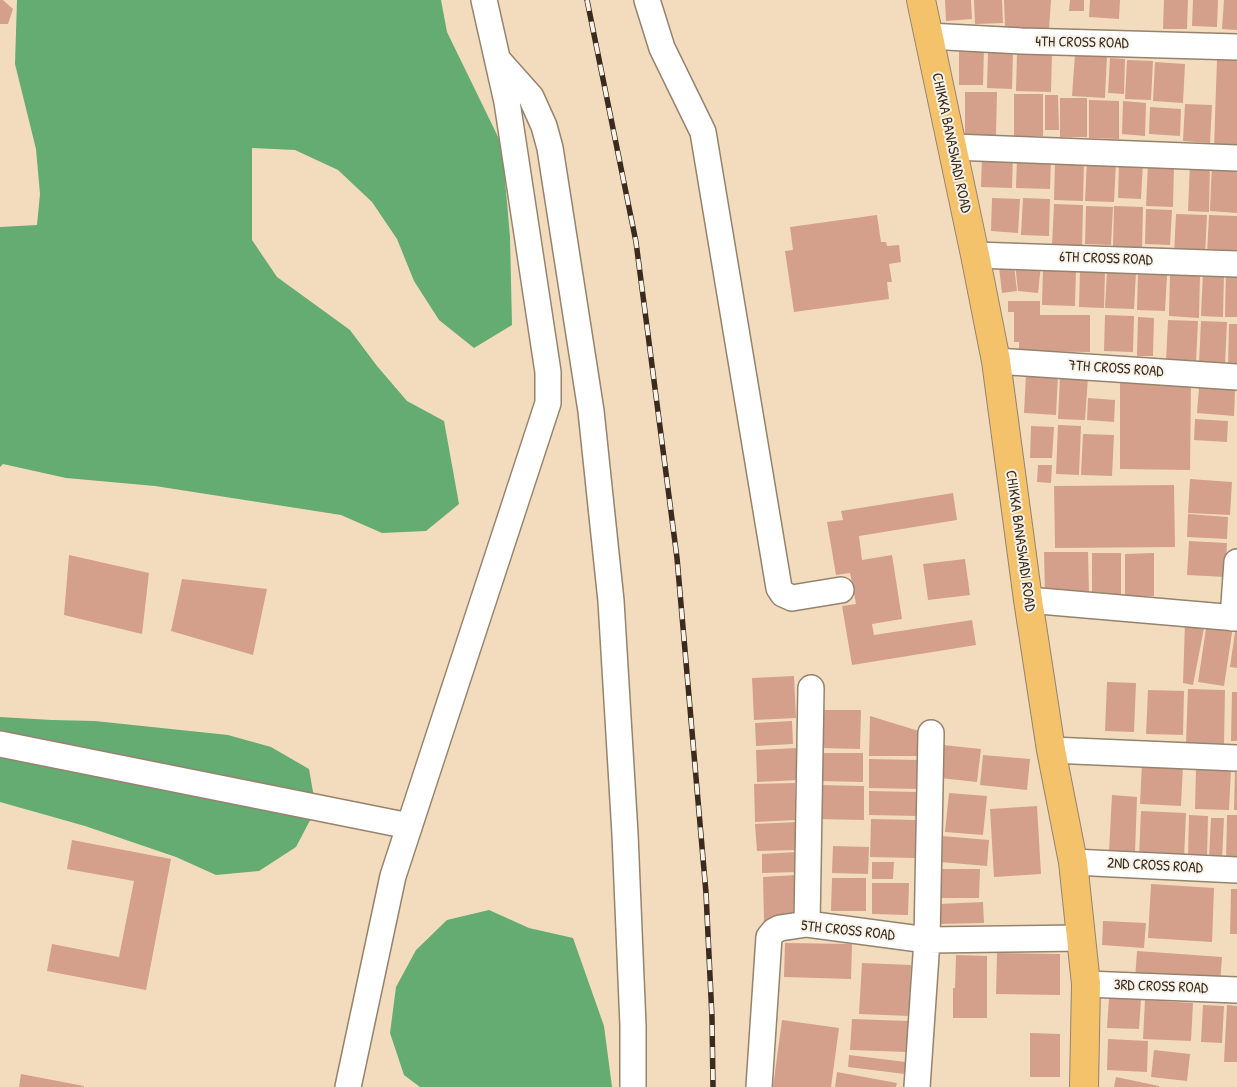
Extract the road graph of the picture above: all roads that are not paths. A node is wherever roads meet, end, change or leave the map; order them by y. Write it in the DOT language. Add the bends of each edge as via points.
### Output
graph roads {
  1 [pos="484,0"];
  2 [pos="647,0"];
  3 [pos="921,0"];
  4 [pos="928,36"];
  5 [pos="1237,47"];
  6 [pos="497,59"];
  7 [pos="952,147"];
  8 [pos="1237,158"];
  9 [pos="975,255"];
  10 [pos="1237,264"];
  11 [pos="996,361"];
  12 [pos="1237,377"];
  13 [pos="1237,562"];
  14 [pos="840,590"];
  15 [pos="1028,600"];
  16 [pos="1235,618"];
  17 [pos="811,688"];
  18 [pos="931,733"];
  19 [pos="0,744"];
  20 [pos="1051,750"];
  21 [pos="1237,758"];
  22 [pos="409,826"];
  23 [pos="1073,862"];
  24 [pos="1237,870"];
  25 [pos="807,924"];
  26 [pos="1081,938"];
  27 [pos="927,940"];
  28 [pos="1086,984"];
  29 [pos="1237,990"];
  30 [pos="348,1087"];
  31 [pos="633,1087"];
  32 [pos="759,1087"];
  33 [pos="917,1087"];
  34 [pos="1084,1087"];
  1 -- 6 [label="street"];
  2 -- 14 [label="street" via="662,48 703,132 779,588 792,598"];
  3 -- 4 [label="main road, CHIKKA BANASWADI ROAD"];
  4 -- 5 [label="street, 4TH CROSS ROAD"];
  4 -- 7 [label="main road, CHIKKA BANASWADI ROAD"];
  6 -- 22 [label="street" via="507,102 548,372 548,403"];
  6 -- 31 [label="street" via="530,97 550,148 591,411 612,620 625,834"];
  7 -- 8 [label="street"];
  7 -- 9 [label="main road, CHIKKA BANASWADI ROAD"];
  9 -- 10 [label="street, 6TH CROSS ROAD"];
  9 -- 11 [label="main road, CHIKKA BANASWADI ROAD"];
  11 -- 12 [label="street, 7TH CROSS ROAD"];
  11 -- 15 [label="main road, CHIKKA BANASWADI ROAD"];
  13 -- 16 [label="street"];
  15 -- 16 [label="street"];
  15 -- 20 [label="main road, CHIKKA BANASWADI ROAD"];
  17 -- 25 [label="street"];
  18 -- 27 [label="street"];
  19 -- 22 [label="street"];
  20 -- 21 [label="street"];
  20 -- 23 [label="main road, CHIKKA BANASWADI ROAD"];
  22 -- 30 [label="street" via="393,876"];
  23 -- 24 [label="street, 2ND CROSS ROAD"];
  23 -- 26 [label="main road, CHIKKA BANASWADI ROAD"];
  25 -- 27 [label="street, 5TH CROSS ROAD"];
  25 -- 32 [label="street, 5TH CROSS ROAD" via="780,928 769,937"];
  26 -- 27 [label="street, 5TH CROSS ROAD"];
  26 -- 28 [label="main road, CHIKKA BANASWADI ROAD"];
  27 -- 33 [label="street"];
  28 -- 29 [label="street, 3RD CROSS ROAD"];
  28 -- 34 [label="main road, CHIKKA BANASWADI ROAD"];
}
